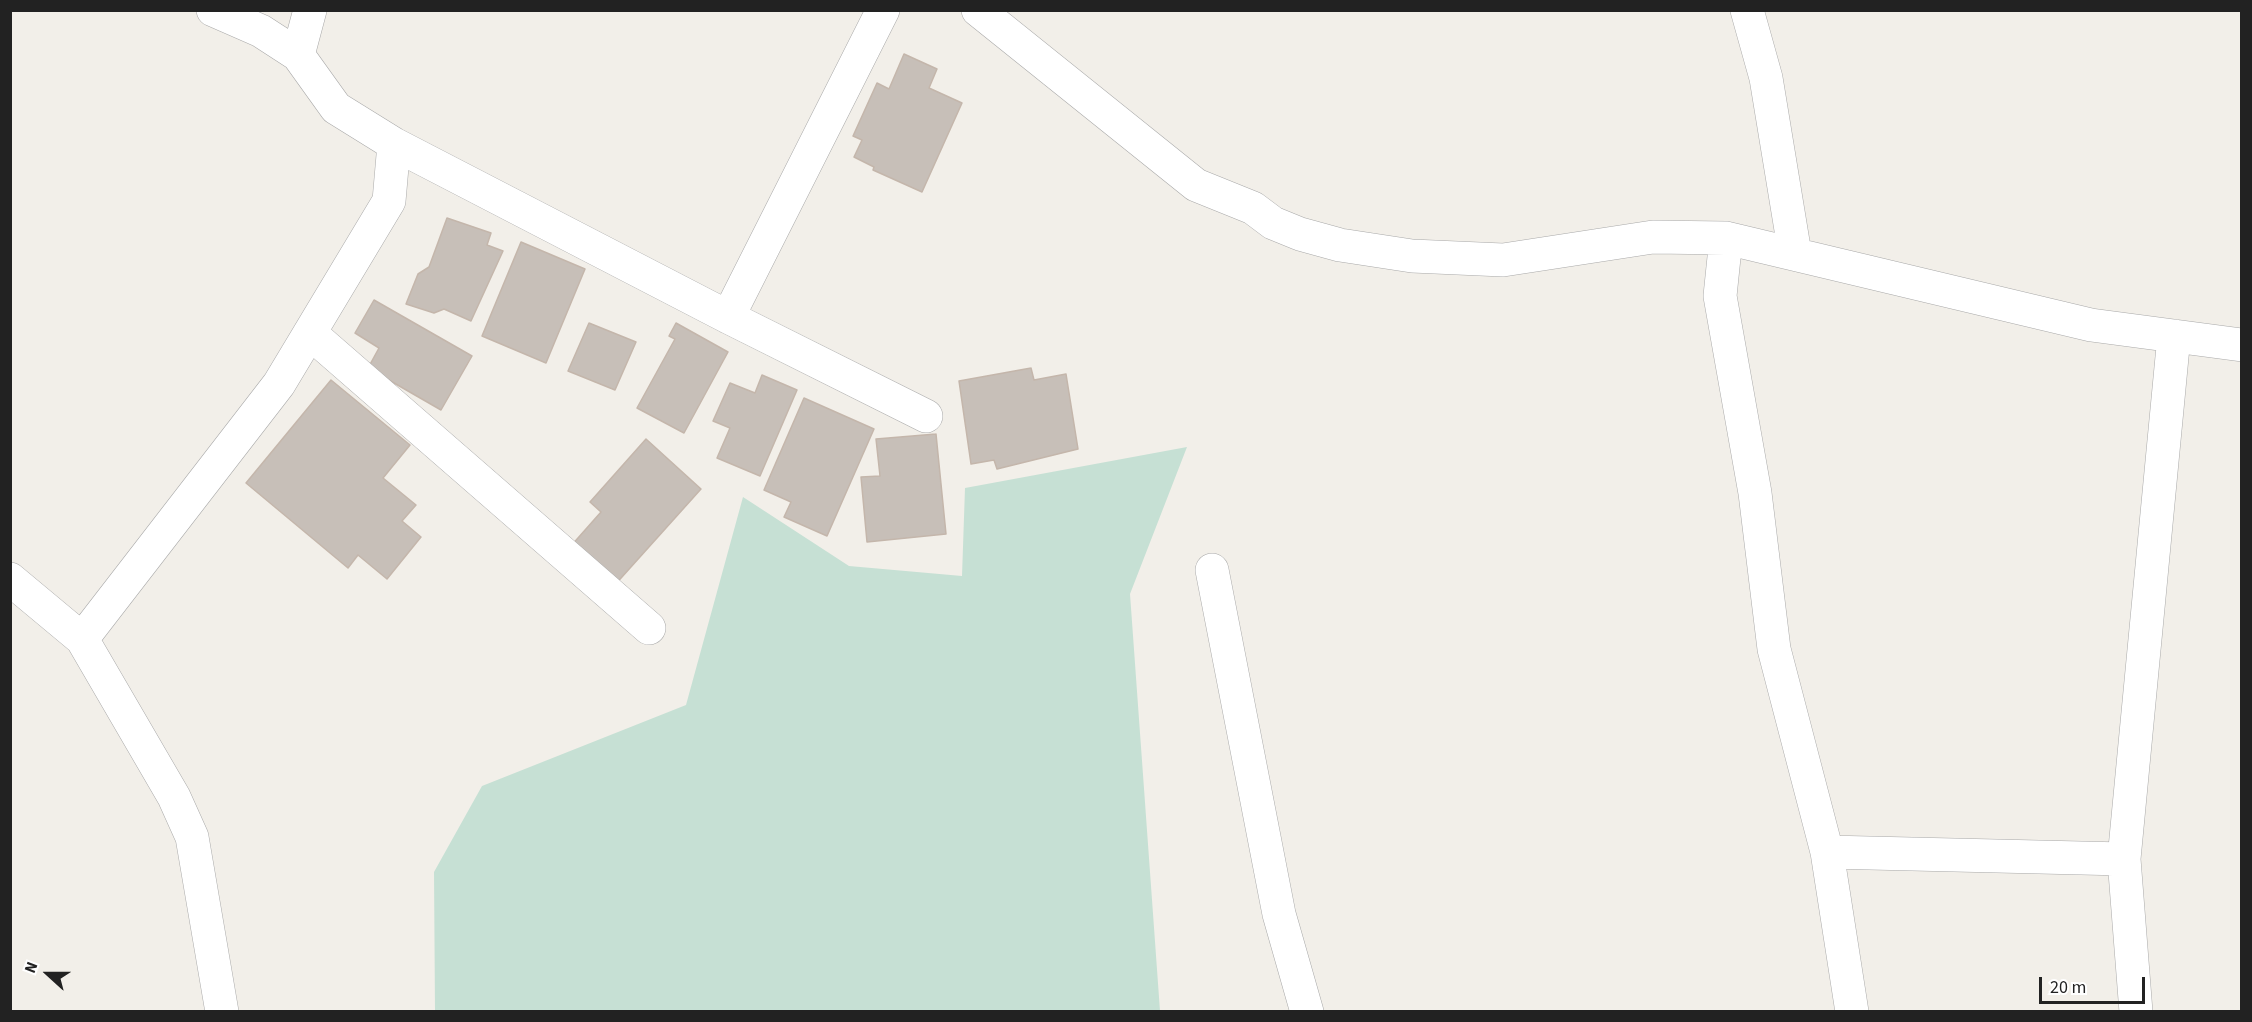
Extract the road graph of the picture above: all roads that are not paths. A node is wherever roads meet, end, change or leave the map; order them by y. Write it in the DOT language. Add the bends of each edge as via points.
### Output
graph roads {
  1 [pos="213,10"];
  2 [pos="310,10"];
  3 [pos="883,10"];
  4 [pos="978,10"];
  5 [pos="1747,10"];
  6 [pos="298,55"];
  7 [pos="394,144"];
  8 [pos="1726,238"];
  9 [pos="1795,254"];
  10 [pos="728,317"];
  11 [pos="310,333"];
  12 [pos="2174,336"];
  13 [pos="2241,345"];
  14 [pos="926,416"];
  15 [pos="1212,570"];
  16 [pos="10,579"];
  17 [pos="649,628"];
  18 [pos="82,639"];
  19 [pos="1827,852"];
  20 [pos="2124,859"];
  21 [pos="222,1011"];
  22 [pos="1307,1011"];
  23 [pos="1852,1011"];
  24 [pos="2136,1011"];
  1 -- 6 [label="street" via="261,31"];
  2 -- 6 [label="street"];
  3 -- 10 [label="street"];
  4 -- 8 [label="street" via="1196,185 1253,208 1273,223 1300,234 1340,245 1412,256 1503,260 1653,237"];
  5 -- 9 [label="street" via="1766,78"];
  6 -- 7 [label="street" via="336,108"];
  7 -- 10 [label="street"];
  7 -- 11 [label="street" via="389,201"];
  8 -- 9 [label="street"];
  8 -- 19 [label="street" via="1720,296 1755,493 1774,649"];
  9 -- 12 [label="street" via="2091,325"];
  10 -- 14 [label="street"];
  11 -- 17 [label="street"];
  11 -- 18 [label="street" via="279,384"];
  12 -- 13 [label="street"];
  12 -- 20 [label="street"];
  15 -- 22 [label="street" via="1279,914"];
  16 -- 18 [label="street"];
  18 -- 21 [label="street" via="174,797 192,837"];
  19 -- 20 [label="street"];
  19 -- 23 [label="street"];
  20 -- 24 [label="street"];
}
